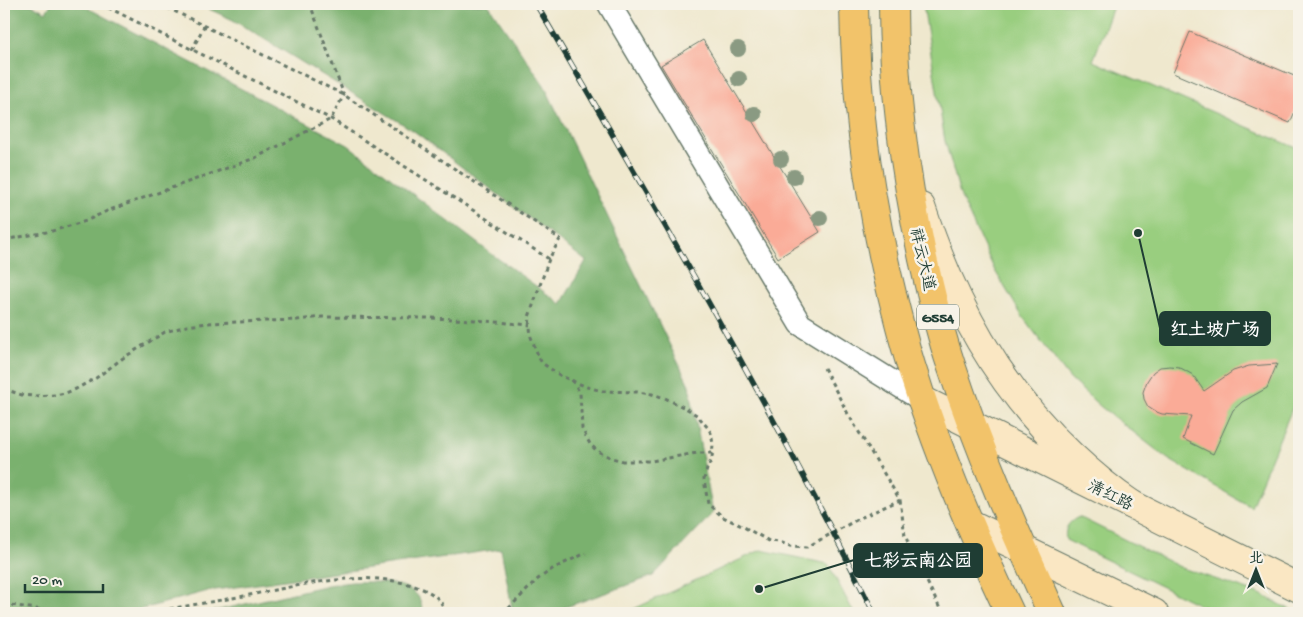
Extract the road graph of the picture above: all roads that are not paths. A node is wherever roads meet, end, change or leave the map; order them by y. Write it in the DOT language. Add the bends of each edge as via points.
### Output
graph roads {
  1 [pos="609,4"];
  2 [pos="854,4"];
  3 [pos="893,4"];
  4 [pos="904,156"];
  5 [pos="922,400"];
  6 [pos="972,425"];
  7 [pos="1131,504"];
  8 [pos="971,524"];
  9 [pos="1024,550"];
  10 [pos="1299,588"];
  11 [pos="1010,613"];
  12 [pos="1052,613"];
  13 [pos="1154,613"];
  1 -- 5 [label="street" via="800,324"];
  2 -- 5 [label="highway, G554" via="858,94 877,228 894,303"];
  3 -- 4 [label="highway, 祥云大道 / G554"];
  4 -- 6 [label="highway, 祥云大道 / G554" via="931,294"];
  4 -- 7 [label="main road" via="946,274 992,362 1054,439 1088,471"];
  5 -- 6 [label="main road, 清红路"];
  5 -- 8 [label="highway, G554"];
  6 -- 7 [label="main road, 清红路"];
  6 -- 9 [label="highway, 祥云大道 / G554"];
  7 -- 10 [label="main road, 清红路"];
  8 -- 9 [label="main road"];
  8 -- 11 [label="highway, G554"];
  9 -- 12 [label="highway, 祥云大道 / G554"];
  9 -- 13 [label="main road"];
}
